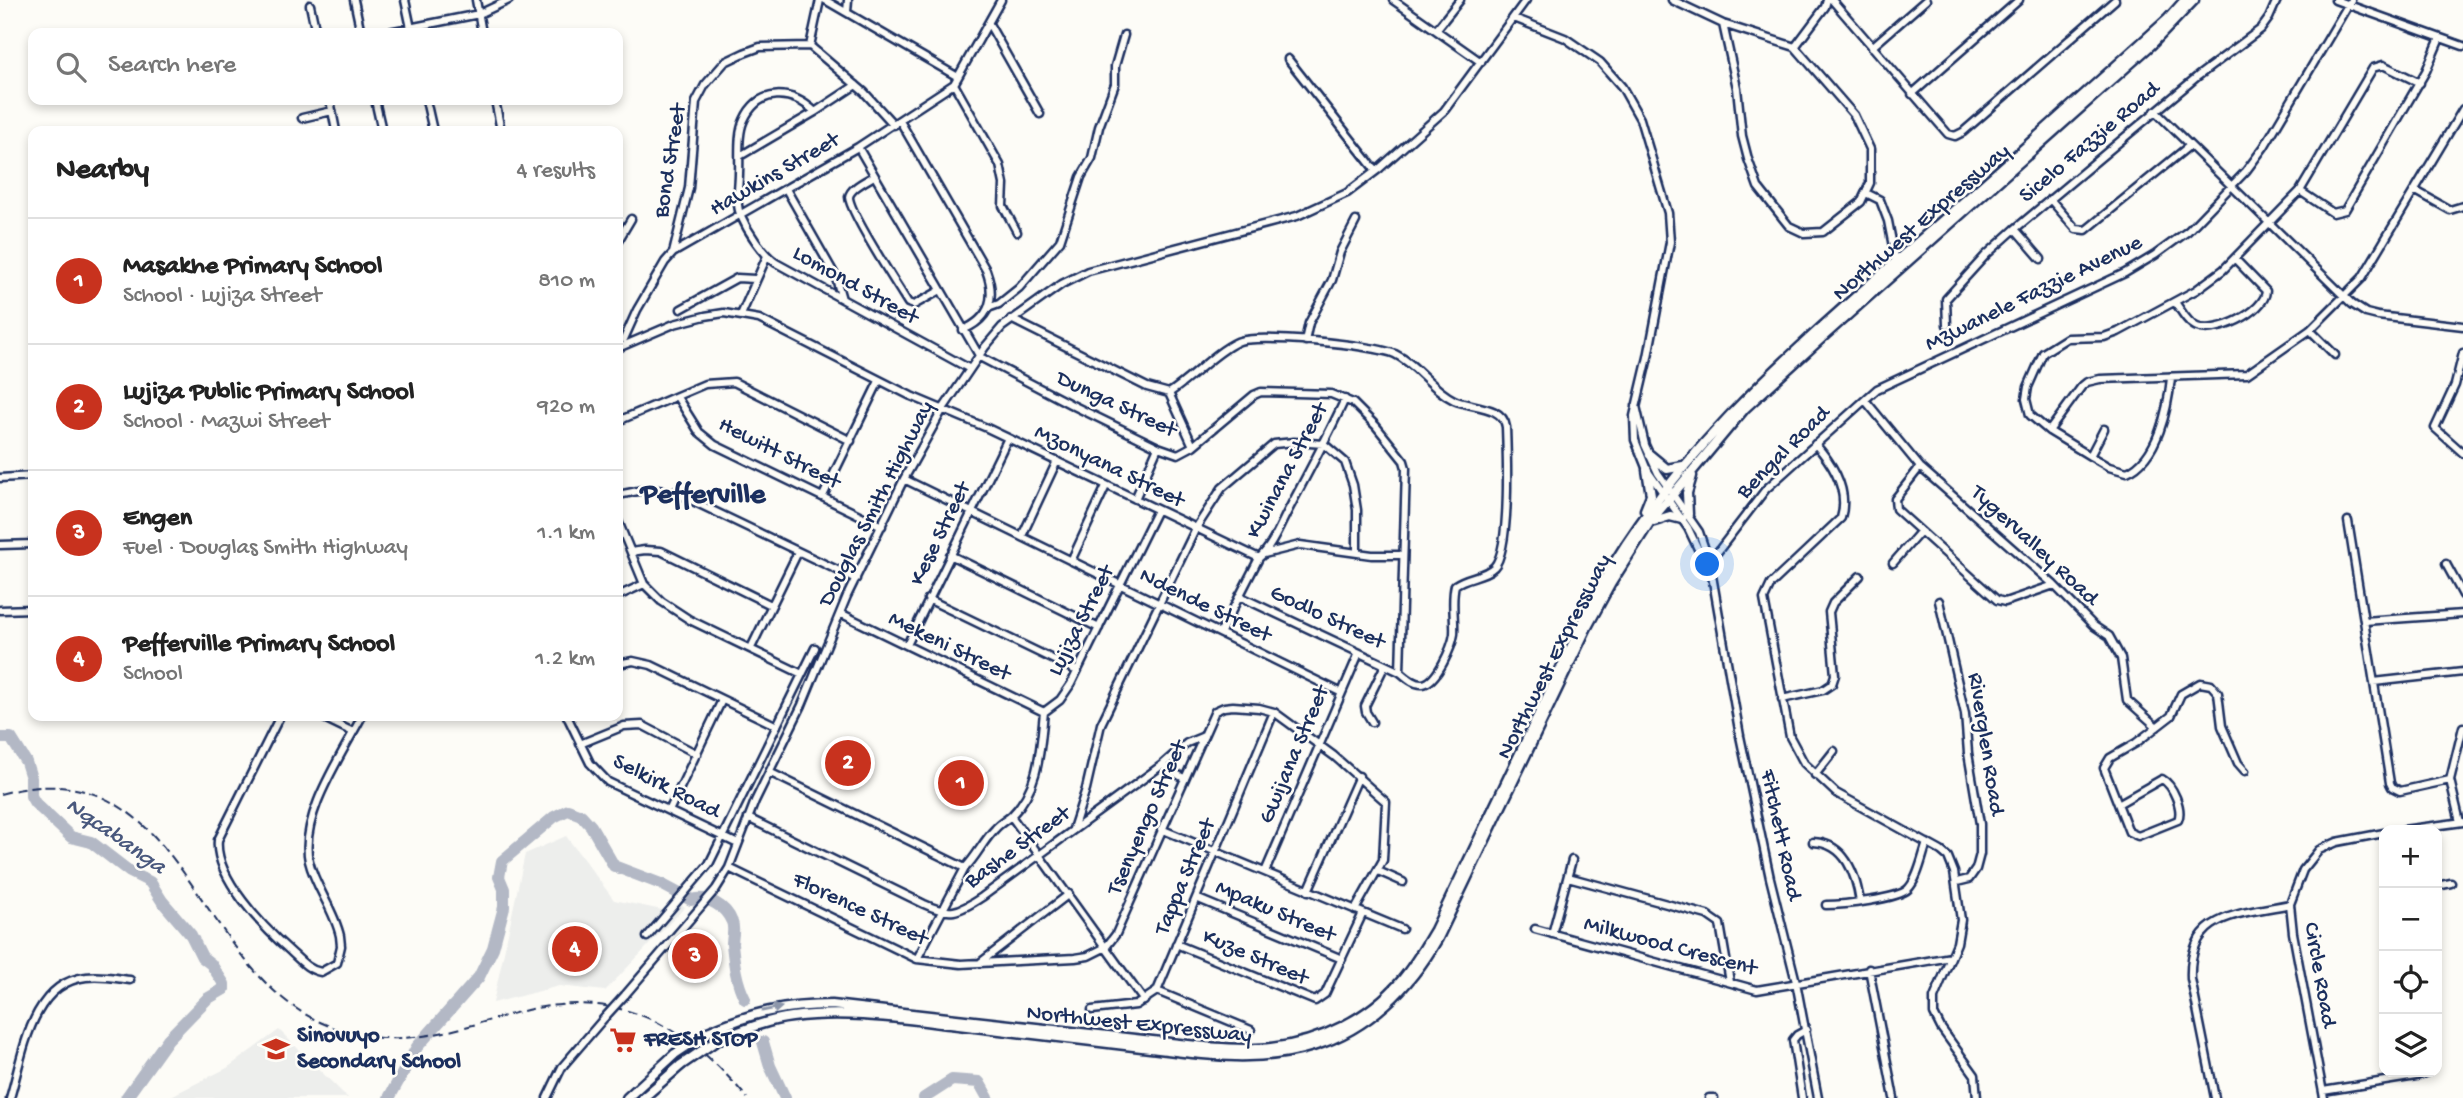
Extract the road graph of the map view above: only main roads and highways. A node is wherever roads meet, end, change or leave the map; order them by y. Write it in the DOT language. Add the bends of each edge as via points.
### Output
graph roads {
  1 [pos="2185,0"];
  2 [pos="2194,0"];
  3 [pos="1650,455"];
  4 [pos="1690,467"];
  5 [pos="1647,470"];
  6 [pos="1669,495"];
  7 [pos="1649,523"];
  8 [pos="1629,537"];
  9 [pos="871,1011"];
  10 [pos="628,1098"];
  11 [pos="643,1098"];
  1 -- 4 [label="main road, Northwest Expressway" via="1749,394"];
  2 -- 4 [label="main road, Northwest Expressway" via="2066,123 1762,392"];
  3 -- 4 [label="main road" via="1664,468"];
  4 -- 6 [label="main road, Northwest Expressway"];
  4 -- 7 [label="main road" via="1685,517"];
  5 -- 8 [label="main road" via="1650,501"];
  6 -- 7 [label="main road, Northwest Expressway"];
  6 -- 8 [label="main road, Northwest Expressway"];
  7 -- 9 [label="main road, Northwest Expressway" via="1587,627 1438,938 1406,985 1363,1023 1314,1046 1246,1057"];
  8 -- 9 [label="main road, Northwest Expressway" via="1580,625 1435,930 1402,980 1360,1016 1310,1040 1250,1049"];
  10 -- 9 [label="main road, one-way, bridge" via="675,1054 708,1032 749,1014 803,1005"];
  9 -- 11 [label="main road, bridge" via="789,1017 751,1027 716,1041"];
}
